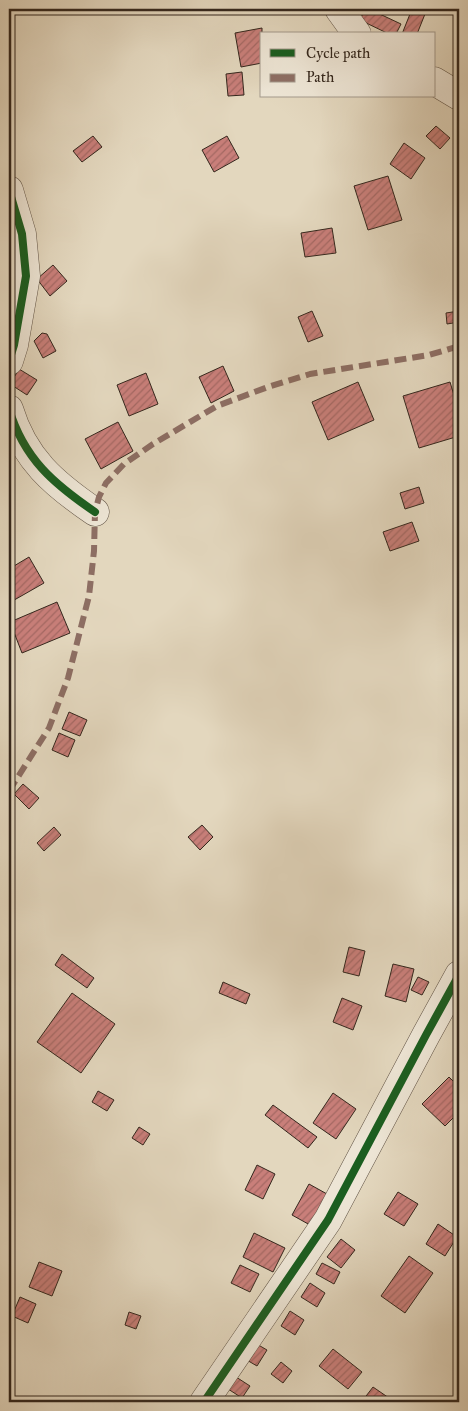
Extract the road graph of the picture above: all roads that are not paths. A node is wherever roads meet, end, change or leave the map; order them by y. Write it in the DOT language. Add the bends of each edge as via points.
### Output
graph roads {
  1 [pos="339,9"];
  2 [pos="356,32"];
  3 [pos="436,82"];
  4 [pos="459,96"];
  5 [pos="9,190"];
  6 [pos="9,361"];
  7 [pos="9,409"];
  8 [pos="95,512"];
  9 [pos="459,975"];
  10 [pos="204,1402"];
  1 -- 2 [label="street"];
  3 -- 4 [label="street"];
  5 -- 6 [label="street" via="22,234 26,276"];
  7 -- 8 [label="street" via="28,452 60,486"];
  9 -- 10 [label="street" via="328,1220"];
}
